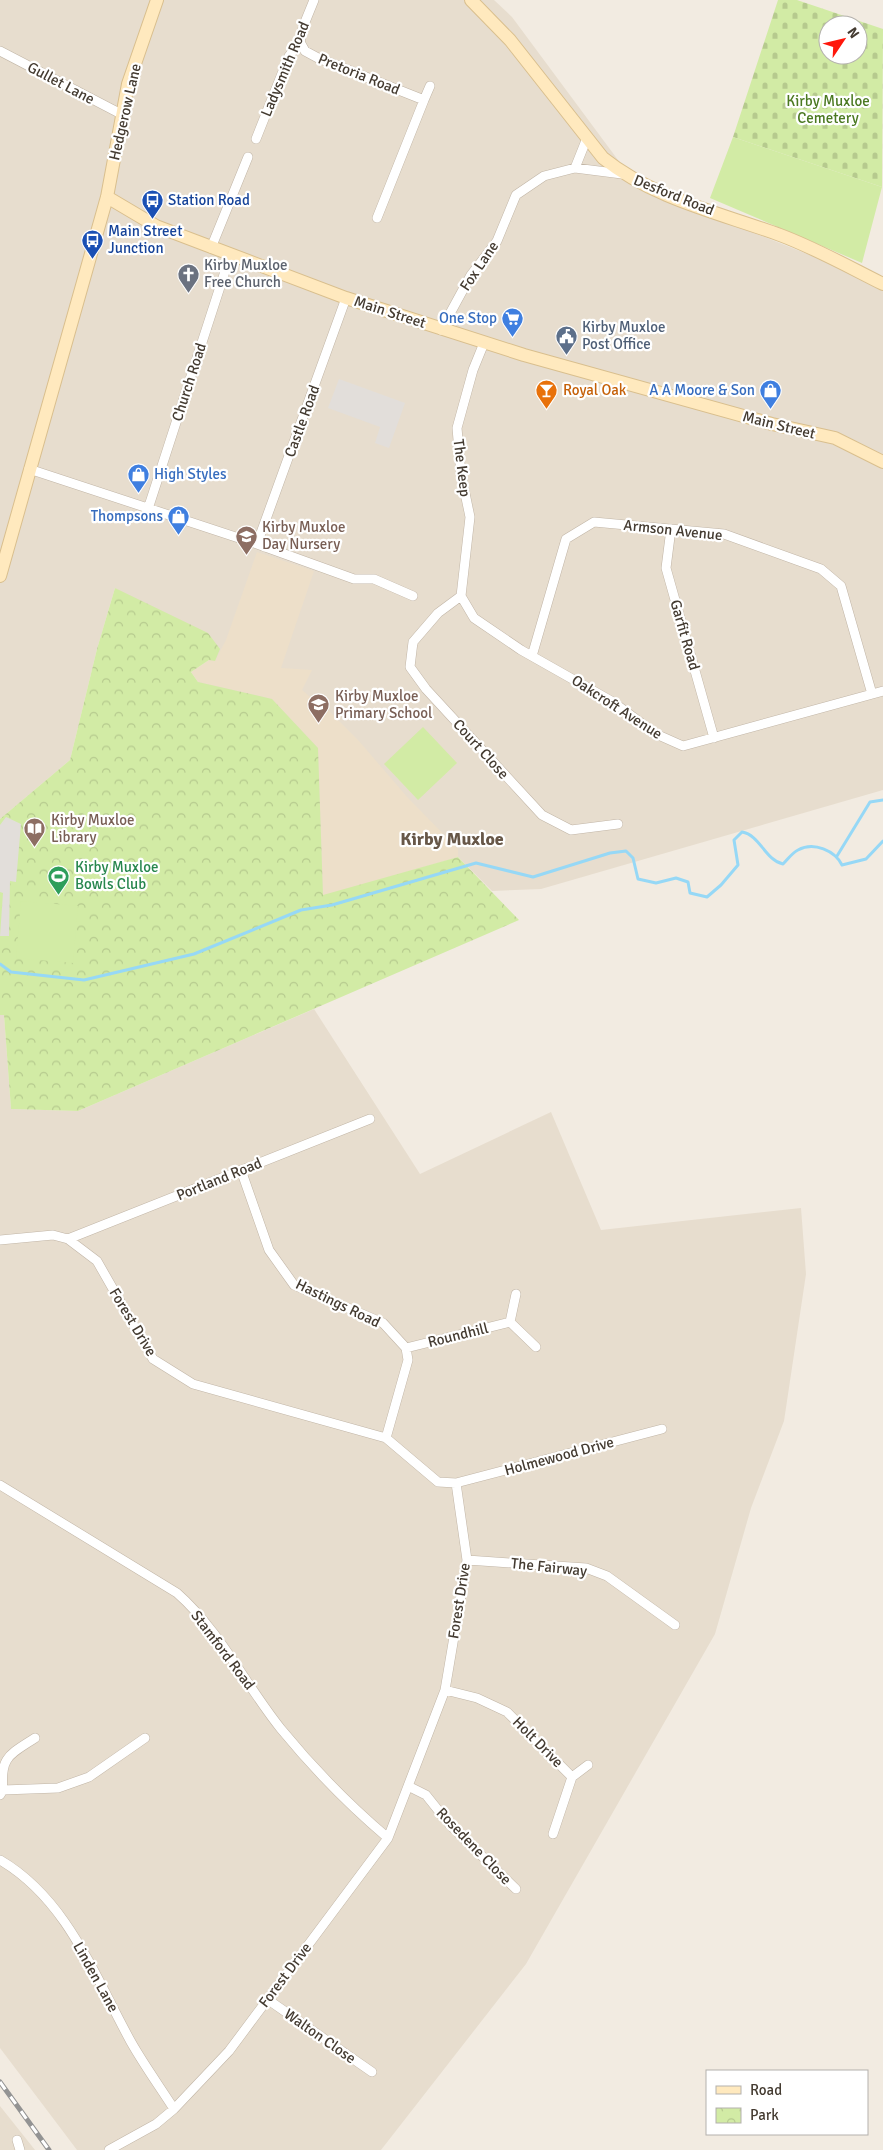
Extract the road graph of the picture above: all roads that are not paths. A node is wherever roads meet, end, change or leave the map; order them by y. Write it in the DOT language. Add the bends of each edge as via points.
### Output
graph roads {
  1 [pos="157,0"];
  2 [pos="314,0"];
  3 [pos="471,0"];
  4 [pos="300,42"];
  5 [pos="0,50"];
  6 [pos="430,86"];
  7 [pos="424,100"];
  8 [pos="123,115"];
  9 [pos="587,138"];
  10 [pos="256,139"];
  11 [pos="248,157"];
  12 [pos="575,168"];
  13 [pos="622,174"];
  14 [pos="107,197"];
  15 [pos="377,218"];
  16 [pos="211,248"];
  17 [pos="230,256"];
  18 [pos="883,284"];
  19 [pos="346,298"];
  20 [pos="441,330"];
  21 [pos="484,343"];
  22 [pos="883,462"];
  23 [pos="30,469"];
  24 [pos="148,509"];
  25 [pos="671,530"];
  26 [pos="257,544"];
  27 [pos="0,573"];
  28 [pos="413,596"];
  29 [pos="460,596"];
  30 [pos="532,656"];
  31 [pos="883,691"];
  32 [pos="872,694"];
  33 [pos="714,738"];
  34 [pos="618,824"];
  35 [pos="370,1119"];
  36 [pos="241,1170"];
  37 [pos="68,1239"];
  38 [pos="0,1240"];
  39 [pos="516,1294"];
  40 [pos="510,1322"];
  41 [pos="536,1347"];
  42 [pos="406,1348"];
  43 [pos="662,1429"];
  44 [pos="386,1438"];
  45 [pos="456,1483"];
  46 [pos="0,1485"];
  47 [pos="467,1560"];
  48 [pos="675,1625"];
  49 [pos="445,1690"];
  50 [pos="35,1738"];
  51 [pos="144,1738"];
  52 [pos="588,1765"];
  53 [pos="572,1777"];
  54 [pos="408,1786"];
  55 [pos="2,1793"];
  56 [pos="553,1834"];
  57 [pos="388,1838"];
  58 [pos="0,1860"];
  59 [pos="516,1889"];
  60 [pos="268,1999"];
  61 [pos="372,2072"];
  62 [pos="174,2109"];
  63 [pos="16,2140"];
  64 [pos="20,2150"];
  65 [pos="109,2150"];
  1 -- 8 [label="street, Hedgerow Lane" via="128,84"];
  2 -- 4 [label="street, Ladysmith Road"];
  3 -- 9 [label="street, Desford Road" via="510,40"];
  4 -- 7 [label="street, Pretoria Road" via="304,52"];
  4 -- 10 [label="street, Ladysmith Road" via="289,56"];
  5 -- 8 [label="street, Gullet Lane"];
  6 -- 7 [label="street"];
  7 -- 15 [label="street"];
  8 -- 14 [label="street, Hedgerow Lane"];
  9 -- 12 [label="street"];
  9 -- 13 [label="street, Desford Road"];
  11 -- 16 [label="street"];
  12 -- 13 [label="street, Fox Lane"];
  12 -- 20 [label="street, Fox Lane" via="544,176 516,195 497,241 471,275"];
  13 -- 18 [label="street, Desford Road" via="656,191 782,236"];
  14 -- 16 [label="street, Main Street" via="156,226"];
  14 -- 23 [label="street"];
  16 -- 17 [label="street, Main Street"];
  17 -- 19 [label="street, Main Street"];
  17 -- 24 [label="street, Church Road"];
  19 -- 20 [label="street, Main Street"];
  19 -- 26 [label="street, Castle Road"];
  20 -- 21 [label="street, Main Street"];
  21 -- 22 [label="street, Main Street" via="772,424 835,438"];
  21 -- 29 [label="street, The Keep" via="470,379 458,428 461,474 470,516"];
  23 -- 24 [label="street"];
  23 -- 27 [label="street"];
  24 -- 26 [label="street"];
  25 -- 30 [label="street, Armson Avenue" via="594,522 566,539"];
  25 -- 32 [label="street, Armson Avenue" via="724,534 821,569 841,586"];
  25 -- 33 [label="street, Garfit Road" via="666,568"];
  26 -- 28 [label="street" via="354,579 374,579"];
  29 -- 30 [label="street, Oakcroft Avenue" via="474,618"];
  29 -- 34 [label="street, Court Close" via="438,613 413,642 410,668 542,815 571,830"];
  30 -- 33 [label="street, Oakcroft Avenue" via="613,702 656,734 683,746"];
  31 -- 32 [label="street, Oakcroft Avenue"];
  32 -- 33 [label="street, Oakcroft Avenue"];
  35 -- 36 [label="street, Portland Road"];
  36 -- 37 [label="street, Portland Road"];
  36 -- 42 [label="street, Hastings Road" via="269,1250 294,1285 383,1323"];
  37 -- 38 [label="street, Forest Drive" via="53,1235"];
  37 -- 44 [label="street, Forest Drive" via="97,1261 153,1359 193,1384"];
  39 -- 40 [label="street"];
  40 -- 41 [label="street"];
  40 -- 42 [label="street, Roundhill"];
  42 -- 44 [label="street" via="408,1360"];
  43 -- 45 [label="street, Holmewood Drive"];
  44 -- 45 [label="street, Forest Drive" via="438,1482"];
  45 -- 47 [label="street, Forest Drive"];
  46 -- 57 [label="street, Stamford Road" via="188,1603 216,1636 281,1728 357,1812"];
  47 -- 48 [label="street, The Fairway" via="586,1568 607,1576"];
  47 -- 49 [label="street, Forest Drive"];
  49 -- 53 [label="street, Holt Drive" via="477,1698 508,1712"];
  49 -- 54 [label="street, Forest Drive"];
  50 -- 55 [label="street" via="9,1755 1,1771"];
  51 -- 55 [label="street" via="89,1777 58,1788"];
  52 -- 53 [label="street, Holt Drive"];
  53 -- 56 [label="street, Holt Drive"];
  54 -- 57 [label="street, Forest Drive"];
  54 -- 59 [label="street, Rosedene Close" via="426,1794 450,1825"];
  57 -- 60 [label="street, Forest Drive"];
  58 -- 62 [label="street, Linden Lane" via="45,1894 72,1933 132,2043"];
  60 -- 61 [label="street, Walton Close"];
  60 -- 62 [label="street, Forest Drive" via="229,2051"];
  62 -- 65 [label="street, Forest Drive" via="156,2124"];
  63 -- 64 [label="street"];
}
